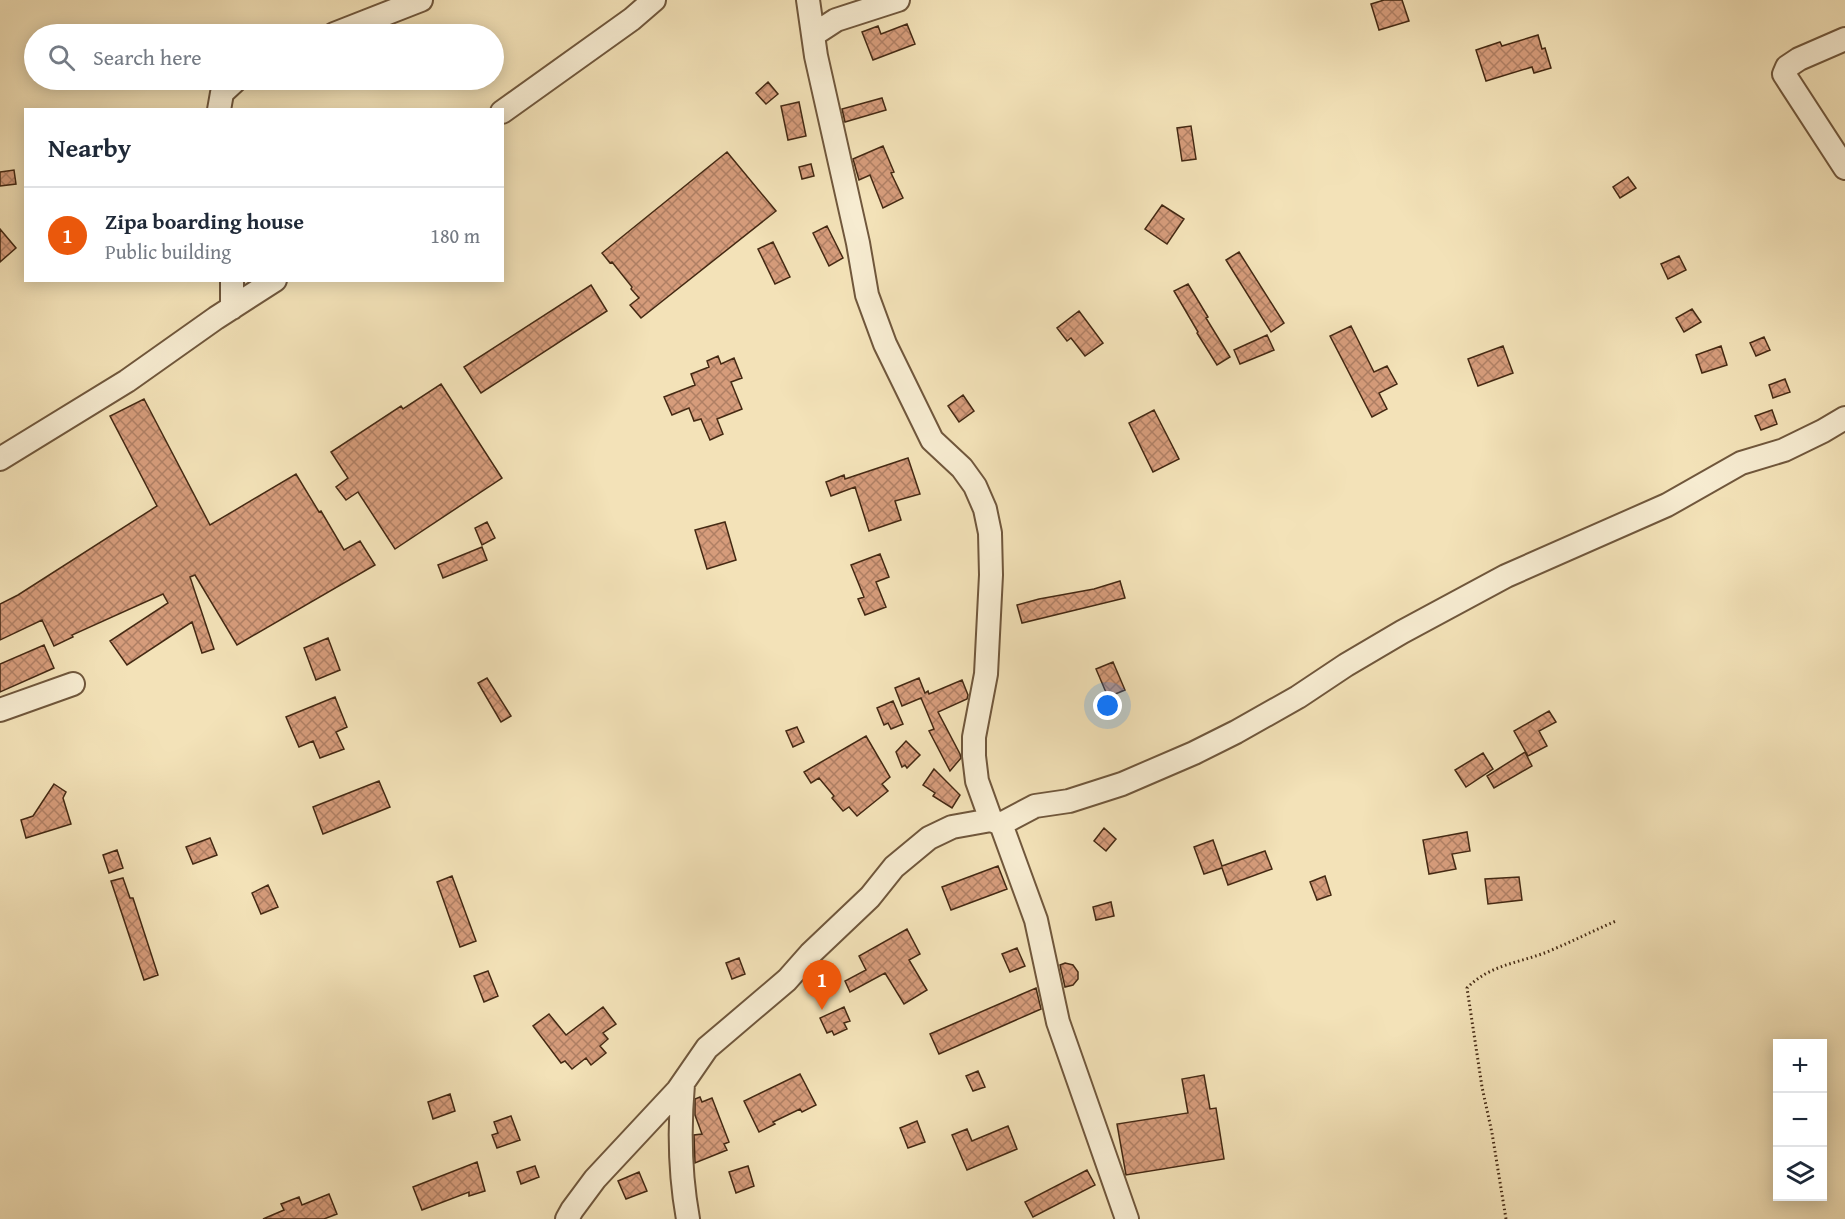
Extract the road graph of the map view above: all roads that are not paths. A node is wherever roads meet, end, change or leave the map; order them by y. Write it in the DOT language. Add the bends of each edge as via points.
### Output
graph roads {
  1 [pos="420,0"];
  2 [pos="654,0"];
  3 [pos="808,0"];
  4 [pos="898,0"];
  5 [pos="627,9"];
  6 [pos="359,24"];
  7 [pos="813,35"];
  8 [pos="1845,39"];
  9 [pos="225,90"];
  10 [pos="219,108"];
  11 [pos="504,110"];
  12 [pos="1845,168"];
  13 [pos="232,282"];
  14 [pos="272,282"];
  15 [pos="232,308"];
  16 [pos="1845,418"];
  17 [pos="0,459"];
  18 [pos="73,684"];
  19 [pos="0,710"];
  20 [pos="996,822"];
  21 [pos="683,1084"];
  22 [pos="567,1219"];
  23 [pos="688,1219"];
  24 [pos="1126,1219"];
  1 -- 6 [label="street"];
  2 -- 5 [label="street"];
  3 -- 7 [label="street"];
  4 -- 7 [label="street" via="836,21"];
  5 -- 11 [label="street"];
  7 -- 20 [label="street" via="867,296 885,344 932,440 962,468 985,509 991,575 986,674 974,756 977,781"];
  8 -- 12 [label="street" via="1799,59 1786,67 1784,74"];
  9 -- 10 [label="street"];
  13 -- 15 [label="street"];
  14 -- 15 [label="street"];
  15 -- 17 [label="street" via="126,381"];
  16 -- 20 [label="street" via="1784,450 1741,463 1667,505 1506,576 1194,753 1122,784 1069,801 1035,806"];
  18 -- 19 [label="street"];
  20 -- 21 [label="street" via="952,827 929,838 894,867 870,897 787,980 707,1048"];
  20 -- 24 [label="street" via="1036,920 1058,1022"];
  21 -- 22 [label="street" via="595,1179"];
  21 -- 23 [label="street" via="680,1152"];
}
